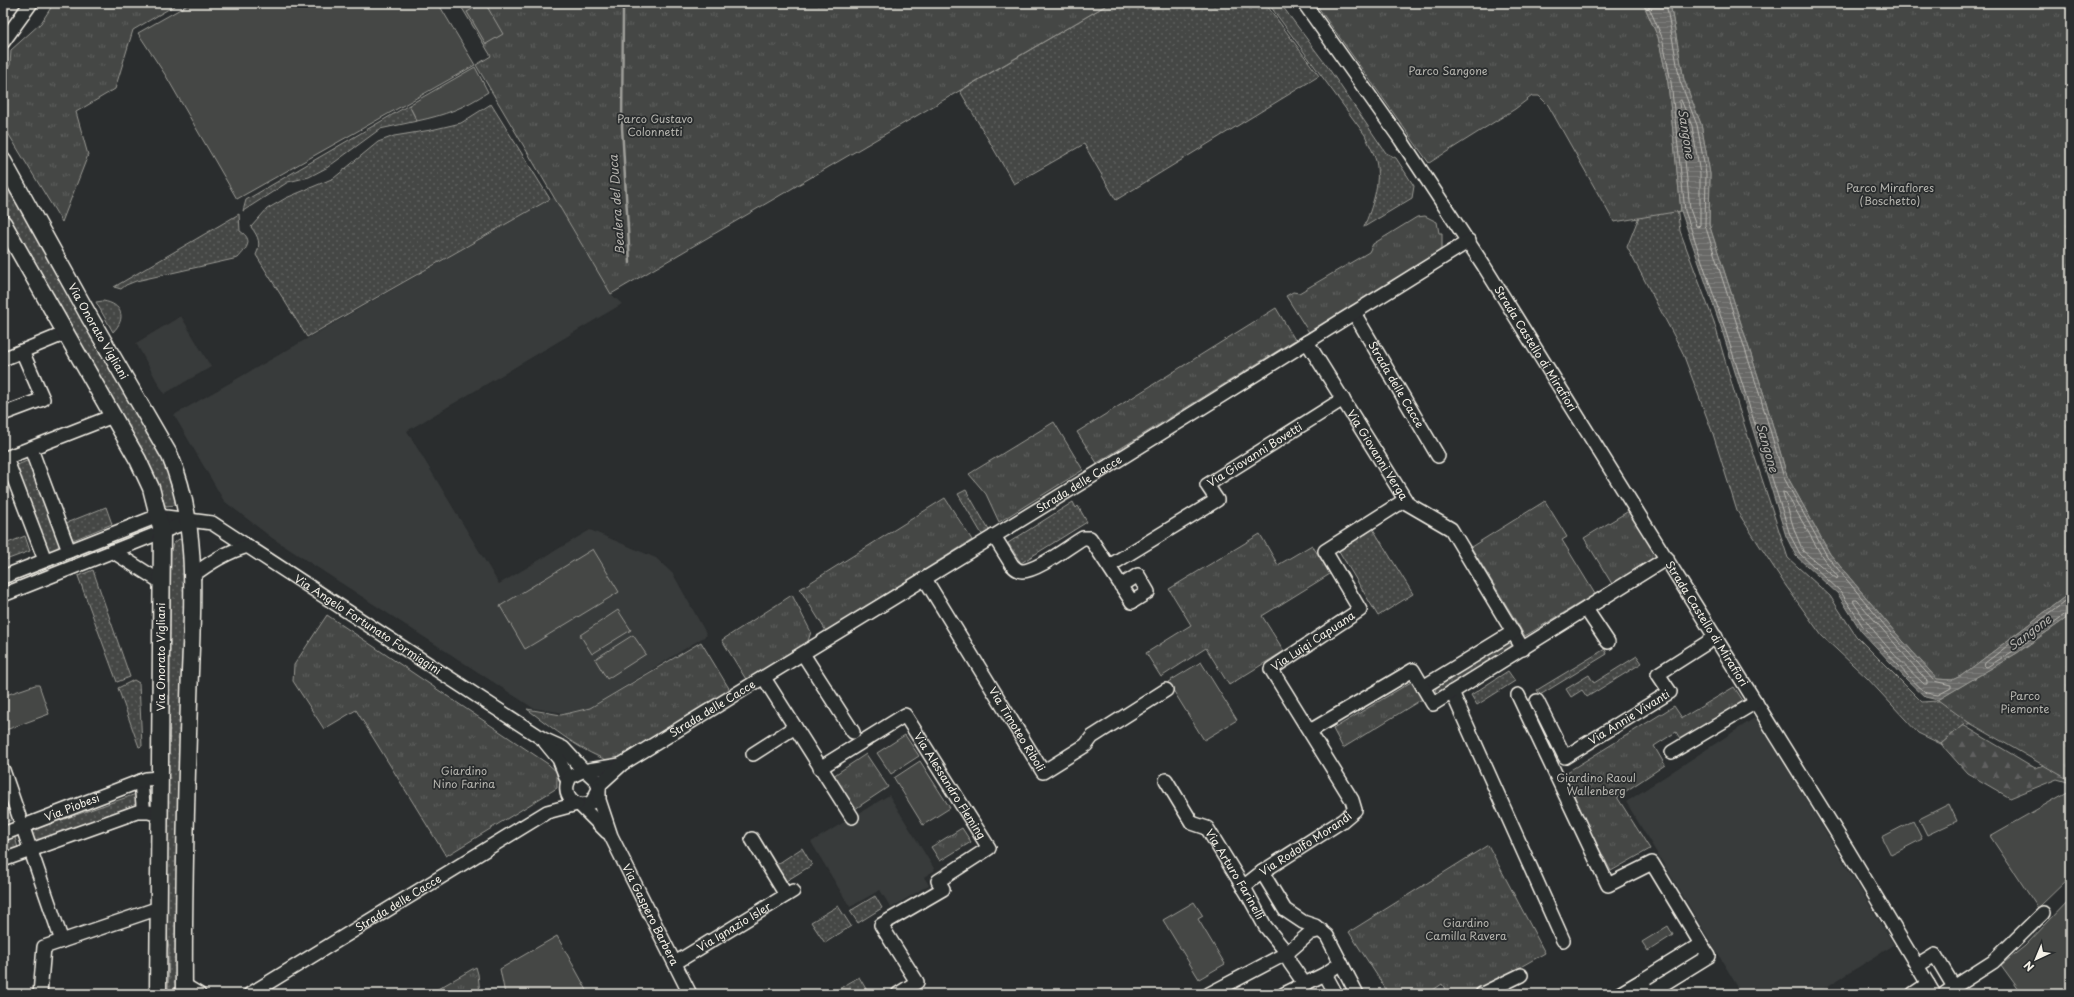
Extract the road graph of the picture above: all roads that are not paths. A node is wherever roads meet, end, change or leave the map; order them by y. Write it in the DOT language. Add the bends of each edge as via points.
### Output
graph roads {
  1 [pos="1304,3"];
  2 [pos="29,4"];
  3 [pos="3,42"];
  4 [pos="3,161"];
  5 [pos="3,223"];
  6 [pos="1467,238"];
  7 [pos="1354,313"];
  8 [pos="66,333"];
  9 [pos="1307,342"];
  10 [pos="22,351"];
  11 [pos="3,359"];
  12 [pos="1343,399"];
  13 [pos="3,414"];
  14 [pos="113,416"];
  15 [pos="31,448"];
  16 [pos="1438,456"];
  17 [pos="5,458"];
  18 [pos="1405,500"];
  19 [pos="158,516"];
  20 [pos="189,521"];
  21 [pos="162,531"];
  22 [pos="994,536"];
  23 [pos="248,546"];
  24 [pos="69,551"];
  25 [pos="112,551"];
  26 [pos="1667,558"];
  27 [pos="45,560"];
  28 [pos="1109,566"];
  29 [pos="3,577"];
  30 [pos="191,577"];
  31 [pos="925,579"];
  32 [pos="161,582"];
  33 [pos="1121,586"];
  34 [pos="3,595"];
  35 [pos="1586,609"];
  36 [pos="1513,632"];
  37 [pos="1716,637"];
  38 [pos="1608,642"];
  39 [pos="1523,649"];
  40 [pos="804,654"];
  41 [pos="764,678"];
  42 [pos="1423,687"];
  43 [pos="1166,690"];
  44 [pos="1452,692"];
  45 [pos="1518,695"];
  46 [pos="1537,701"];
  47 [pos="1756,702"];
  48 [pos="795,727"];
  49 [pos="1310,731"];
  50 [pos="853,732"];
  51 [pos="543,739"];
  52 [pos="1672,752"];
  53 [pos="753,754"];
  54 [pos="622,764"];
  55 [pos="820,768"];
  56 [pos="3,770"];
  57 [pos="585,771"];
  58 [pos="160,778"];
  59 [pos="1166,780"];
  60 [pos="141,781"];
  61 [pos="567,785"];
  62 [pos="599,787"];
  63 [pos="578,804"];
  64 [pos="142,811"];
  65 [pos="547,812"];
  66 [pos="159,815"];
  67 [pos="852,817"];
  68 [pos="23,826"];
  69 [pos="3,834"];
  70 [pos="611,836"];
  71 [pos="752,839"];
  72 [pos="32,850"];
  73 [pos="3,860"];
  74 [pos="1262,872"];
  75 [pos="1243,887"];
  76 [pos="159,908"];
  77 [pos="2043,913"];
  78 [pos="1321,930"];
  79 [pos="1563,940"];
  80 [pos="62,941"];
  81 [pos="1701,944"];
  82 [pos="1287,953"];
  83 [pos="675,963"];
  84 [pos="1341,963"];
  85 [pos="1917,966"];
  86 [pos="1325,974"];
  87 [pos="1521,975"];
  88 [pos="1641,981"];
  89 [pos="1304,983"];
  90 [pos="184,989"];
  91 [pos="1931,989"];
  92 [pos="1949,990"];
  93 [pos="40,994"];
  94 [pos="158,994"];
  95 [pos="199,994"];
  96 [pos="250,994"];
  97 [pos="690,994"];
  98 [pos="898,994"];
  99 [pos="1209,994"];
  100 [pos="1284,994"];
  101 [pos="1336,994"];
  102 [pos="1357,994"];
  103 [pos="1482,994"];
  104 [pos="1619,994"];
  105 [pos="1649,994"];
  106 [pos="1913,994"];
  1 -- 6 [label="street, Strada Castello di Mirafiori" via="1347,61"];
  2 -- 3 [label="street"];
  4 -- 20 [label="main road, Via Onorato Vigliani" via="170,456 180,479"];
  5 -- 8 [label="main road, Via Onorato Vigliani"];
  6 -- 7 [label="street, Strada delle Cacce"];
  6 -- 26 [label="street, Strada Castello di Mirafiori"];
  7 -- 9 [label="street, Strada delle Cacce"];
  7 -- 16 [label="street, Strada delle Cacce"];
  8 -- 10 [label="street"];
  8 -- 14 [label="main road, Via Onorato Vigliani"];
  9 -- 12 [label="street, Via Giovanni Verga"];
  9 -- 22 [label="street, Strada delle Cacce"];
  10 -- 11 [label="street"];
  10 -- 13 [label="street" via="43,399"];
  12 -- 18 [label="street, Via Giovanni Verga"];
  12 -- 28 [label="street, Via Giovanni Bovetti" via="1207,485 1217,500"];
  14 -- 15 [label="street"];
  14 -- 19 [label="main road, Via Onorato Vigliani" via="151,488"];
  15 -- 17 [label="street"];
  15 -- 24 [label="street"];
  17 -- 27 [label="street"];
  18 -- 36 [label="street, Via Giovanni Verga" via="1412,508 1451,529"];
  18 -- 49 [label="street, Via Luigi Capuana" via="1325,551 1360,610 1271,669"];
  19 -- 20 [label="street, Via Angelo Fortunato Formiggini"];
  19 -- 21 [label="main road, Via Onorato Vigliani"];
  19 -- 24 [label="street"];
  20 -- 21 [label="street"];
  20 -- 23 [label="street, Via Angelo Fortunato Formiggini" via="212,523"];
  20 -- 30 [label="main road, Via Onorato Vigliani"];
  21 -- 25 [label="street"];
  21 -- 32 [label="main road, Via Onorato Vigliani"];
  22 -- 28 [label="street" via="1012,565 1020,571 1035,568 1086,537 1093,540"];
  22 -- 31 [label="street, Strada delle Cacce"];
  23 -- 30 [label="street" via="211,561"];
  23 -- 51 [label="street, Via Angelo Fortunato Formiggini"];
  24 -- 27 [label="street"];
  25 -- 32 [label="street"];
  25 -- 34 [label="street"];
  26 -- 35 [label="street"];
  26 -- 37 [label="street, Strada Castello di Mirafiori"];
  27 -- 29 [label="street"];
  28 -- 33 [label="street"];
  30 -- 90 [label="main road, Via Onorato Vigliani"];
  31 -- 40 [label="street, Strada delle Cacce"];
  31 -- 43 [label="street, Via Timoteo Riboli" via="1043,772"];
  32 -- 58 [label="main road, Via Onorato Vigliani"];
  35 -- 38 [label="street"];
  35 -- 39 [label="street"];
  36 -- 39 [label="street"];
  36 -- 42 [label="street"];
  37 -- 46 [label="street, Via Annie Vivanti" via="1658,674 1670,692 1565,757"];
  37 -- 47 [label="street, Strada Castello di Mirafiori"];
  39 -- 44 [label="street"];
  40 -- 41 [label="street, Strada delle Cacce"];
  40 -- 50 [label="street"];
  41 -- 48 [label="street"];
  41 -- 54 [label="street, Strada delle Cacce"];
  42 -- 44 [label="street" via="1433,704"];
  42 -- 49 [label="street" via="1412,670"];
  44 -- 79 [label="street"];
  45 -- 81 [label="street" via="1608,886 1652,864"];
  47 -- 52 [label="street"];
  47 -- 85 [label="street, Strada Castello di Mirafiori"];
  48 -- 53 [label="street"];
  48 -- 55 [label="street"];
  49 -- 74 [label="street, Via Rodolfo Morandi" via="1352,800 1355,810"];
  51 -- 57 [label="street, Via Angelo Fortunato Formiggini" via="563,748"];
  51 -- 61 [label="street, Via Angelo Fortunato Formiggini" via="559,759"];
  54 -- 57 [label="street, Strada delle Cacce"];
  54 -- 62 [label="street, Strada delle Cacce"];
  55 -- 67 [label="street"];
  55 -- 98 [label="street, Via Alessandro Fleming" via="905,715 988,848 938,881 943,889 882,925 917,982"];
  56 -- 68 [label="street"];
  57 -- 61 [label="street, Strada delle Cacce" via="574,774"];
  57 -- 62 [label="street" via="594,776"];
  58 -- 60 [label="street, Via Piobesi"];
  58 -- 66 [label="main road, Via Onorato Vigliani"];
  59 -- 75 [label="street, Via Arturo Farinelli" via="1192,823 1207,828"];
  60 -- 64 [label="street"];
  60 -- 68 [label="street, Via Piobesi"];
  61 -- 63 [label="street" via="569,797"];
  61 -- 65 [label="street, Strada delle Cacce"];
  62 -- 63 [label="street, Strada delle Cacce" via="598,794 592,802"];
  62 -- 70 [label="street, Via Gaspero Barbera" via="600,800"];
  63 -- 65 [label="street, Strada delle Cacce"];
  63 -- 70 [label="street, Via Gaspero Barbera"];
  64 -- 66 [label="street"];
  64 -- 72 [label="street"];
  65 -- 96 [label="street, Strada delle Cacce"];
  66 -- 76 [label="main road, Via Onorato Vigliani"];
  68 -- 69 [label="street, Via Piobesi"];
  68 -- 72 [label="street"];
  70 -- 83 [label="street, Via Gaspero Barbera"];
  71 -- 83 [label="street, Via Ignazio Isler" via="789,893"];
  72 -- 73 [label="street"];
  72 -- 80 [label="street"];
  74 -- 75 [label="street, Via Rodolfo Morandi"];
  74 -- 78 [label="street" via="1285,910"];
  75 -- 82 [label="street, Via Arturo Farinelli" via="1265,926"];
  76 -- 80 [label="street"];
  76 -- 94 [label="main road, Via Onorato Vigliani"];
  77 -- 92 [label="street" via="1993,962"];
  78 -- 82 [label="street" via="1310,933"];
  78 -- 84 [label="street" via="1328,936"];
  80 -- 93 [label="street" via="44,947"];
  81 -- 88 [label="street"];
  81 -- 105 [label="street" via="1709,956"];
  82 -- 89 [label="street, Via Arturo Farinelli" via="1290,963"];
  82 -- 99 [label="street"];
  83 -- 97 [label="street, Via Gaspero Barbera"];
  84 -- 86 [label="street"];
  84 -- 102 [label="street"];
  85 -- 91 [label="street, Strada Castello di Mirafiori"];
  85 -- 92 [label="street" via="1934,955"];
  86 -- 89 [label="street"];
  86 -- 101 [label="street"];
  87 -- 103 [label="street"];
  88 -- 104 [label="street"];
  88 -- 105 [label="street"];
  89 -- 100 [label="street"];
  90 -- 95 [label="street"];
  91 -- 106 [label="street"];
}
